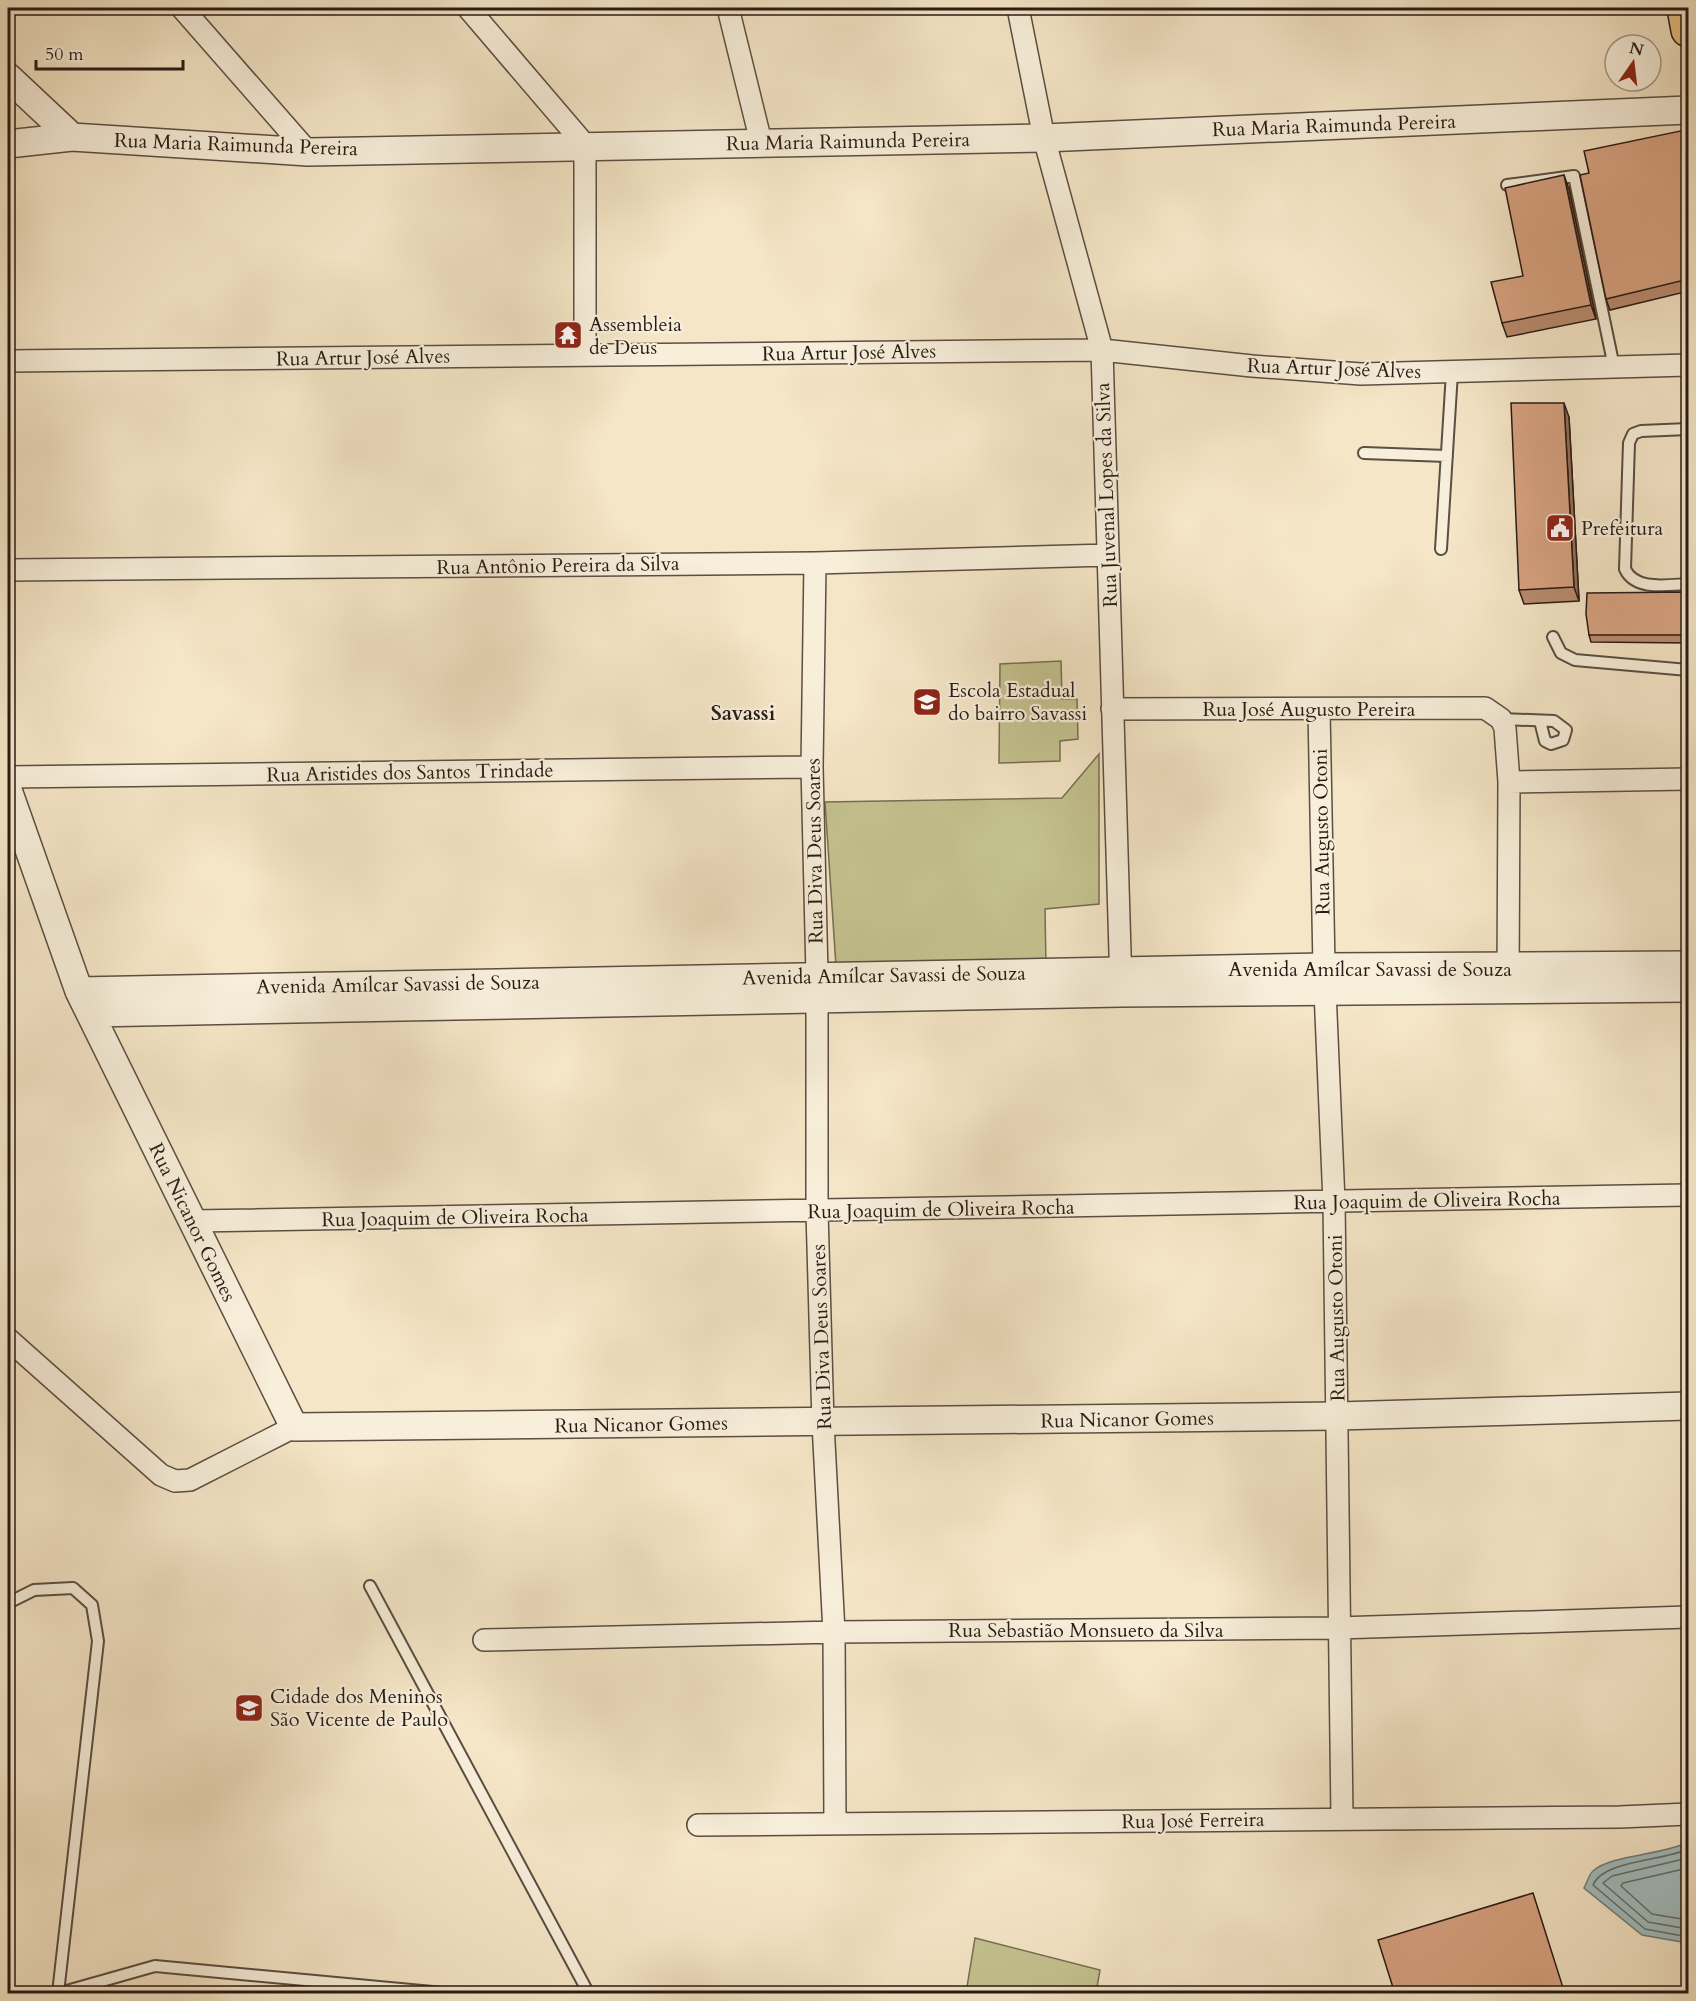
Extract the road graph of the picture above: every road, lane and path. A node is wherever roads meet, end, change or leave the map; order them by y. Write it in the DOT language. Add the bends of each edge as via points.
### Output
graph roads {
  1 [pos="182,8"];
  2 [pos="468,8"];
  3 [pos="728,8"];
  4 [pos="1018,8"];
  5 [pos="1684,8"];
  6 [pos="1689,30"];
  7 [pos="8,77"];
  8 [pos="1689,110"];
  9 [pos="72,137"];
  10 [pos="1044,138"];
  11 [pos="761,142"];
  12 [pos="8,144"];
  13 [pos="585,145"];
  14 [pos="308,152"];
  15 [pos="1507,185"];
  16 [pos="1102,350"];
  17 [pos="585,354"];
  18 [pos="8,361"];
  19 [pos="1689,365"];
  20 [pos="1614,367"];
  21 [pos="1452,372"];
  22 [pos="1689,429"];
  23 [pos="1364,453"];
  24 [pos="1446,456"];
  25 [pos="1441,549"];
  26 [pos="1108,555"];
  27 [pos="815,563"];
  28 [pos="8,570"];
  29 [pos="1689,584"];
  30 [pos="1553,637"];
  31 [pos="1689,670"];
  32 [pos="1112,709"];
  33 [pos="1318,710"];
  34 [pos="1501,719"];
  35 [pos="1540,721"];
  36 [pos="812,767"];
  37 [pos="8,777"];
  38 [pos="1689,778"];
  39 [pos="1509,782"];
  40 [pos="8,790"];
  41 [pos="14,828"];
  42 [pos="1689,965"];
  43 [pos="1508,978"];
  44 [pos="1325,980"];
  45 [pos="1120,983"];
  46 [pos="817,987"];
  47 [pos="1689,988"];
  48 [pos="86,1002"];
  49 [pos="1689,1195"];
  50 [pos="1334,1202"];
  51 [pos="817,1211"];
  52 [pos="193,1221"];
  53 [pos="8,1339"];
  54 [pos="1689,1406"];
  55 [pos="1338,1416"];
  56 [pos="823,1423"];
  57 [pos="294,1427"];
  58 [pos="370,1586"];
  59 [pos="8,1604"];
  60 [pos="1689,1617"];
  61 [pos="1338,1628"];
  62 [pos="834,1632"];
  63 [pos="484,1640"];
  64 [pos="1689,1814"];
  65 [pos="1342,1818"];
  66 [pos="835,1823"];
  67 [pos="698,1826"];
  68 [pos="57,1993"];
  69 [pos="454,1994"];
  70 [pos="589,1994"];
  1 -- 14 [label="street"];
  2 -- 13 [label="street"];
  3 -- 11 [label="street"];
  4 -- 10 [label="street, Rua Juvenal Lopes da Silva"];
  5 -- 6 [label="highway"];
  7 -- 9 [label="street"];
  8 -- 10 [label="street, Rua Maria Raimunda Pereira"];
  9 -- 12 [label="street, Rua Maria Raimunda Pereira"];
  9 -- 14 [label="street, Rua Maria Raimunda Pereira"];
  10 -- 11 [label="street, Rua Maria Raimunda Pereira"];
  10 -- 16 [label="street, Rua Juvenal Lopes da Silva"];
  11 -- 13 [label="street, Rua Maria Raimunda Pereira"];
  13 -- 14 [label="street, Rua Maria Raimunda Pereira"];
  13 -- 17 [label="street"];
  15 -- 20 [label="lane" via="1574,176"];
  16 -- 17 [label="street, Rua Artur José Alves"];
  16 -- 21 [label="street, Rua Artur José Alves" via="1361,374"];
  16 -- 26 [label="street, Rua Juvenal Lopes da Silva"];
  17 -- 18 [label="street, Rua Artur José Alves"];
  19 -- 20 [label="street, Rua Artur José Alves"];
  20 -- 21 [label="street, Rua Artur José Alves"];
  21 -- 24 [label="lane"];
  22 -- 29 [label="lane" via="1633,434 1629,443 1625,569 1629,578 1641,584"];
  23 -- 24 [label="lane"];
  24 -- 25 [label="lane"];
  26 -- 27 [label="street, Rua Antônio Pereira da Silva"];
  26 -- 32 [label="street, Rua Juvenal Lopes da Silva"];
  27 -- 28 [label="street, Rua Antônio Pereira da Silva"];
  27 -- 36 [label="street, Rua Diva Deus Soares"];
  30 -- 31 [label="lane" via="1561,653 1575,660"];
  32 -- 33 [label="street, Rua José Augusto Pereira"];
  32 -- 45 [label="street, Rua Juvenal Lopes da Silva"];
  33 -- 34 [label="street, Rua José Augusto Pereira" via="1485,708"];
  33 -- 44 [label="street, Rua Augusto Otoni"];
  34 -- 35 [label="lane"];
  34 -- 39 [label="street"];
  36 -- 37 [label="street, Rua Aristides dos Santos Trindade"];
  36 -- 46 [label="street, Rua Diva Deus Soares"];
  38 -- 39 [label="street"];
  39 -- 43 [label="street"];
  40 -- 41 [label="street, Rua Nicanor Gomes"];
  41 -- 48 [label="street, Rua Nicanor Gomes"];
  42 -- 43 [label="street, Avenida Amílcar Savassi de Souza"];
  43 -- 44 [label="street, Avenida Amílcar Savassi de Souza"];
  43 -- 47 [label="street, Avenida Amílcar Savassi de Souza"];
  44 -- 45 [label="street, Avenida Amílcar Savassi de Souza"];
  44 -- 50 [label="street, Rua Augusto Otoni"];
  45 -- 46 [label="street, Avenida Amílcar Savassi de Souza"];
  46 -- 48 [label="street, Avenida Amílcar Savassi de Souza"];
  46 -- 51 [label="street, Rua Diva Deus Soares"];
  48 -- 52 [label="street, Rua Nicanor Gomes"];
  49 -- 50 [label="street, Rua Joaquim de Oliveira Rocha"];
  50 -- 51 [label="street, Rua Joaquim de Oliveira Rocha"];
  50 -- 55 [label="street, Rua Augusto Otoni"];
  51 -- 52 [label="street, Rua Joaquim de Oliveira Rocha"];
  51 -- 56 [label="street, Rua Diva Deus Soares"];
  52 -- 57 [label="street, Rua Nicanor Gomes"];
  53 -- 57 [label="street" via="161,1475 174,1481 190,1480"];
  54 -- 55 [label="street, Rua Nicanor Gomes"];
  55 -- 56 [label="street, Rua Nicanor Gomes"];
  55 -- 61 [label="street, Rua Augusto Otoni"];
  56 -- 57 [label="street, Rua Nicanor Gomes"];
  56 -- 62 [label="street, Rua Diva Deus Soares"];
  58 -- 70 [label="lane"];
  59 -- 68 [label="lane" via="34,1590 73,1588 92,1605 98,1641"];
  60 -- 61 [label="street, Rua Sebastião Monsueto da Silva"];
  61 -- 62 [label="street, Rua Sebastião Monsueto da Silva"];
  61 -- 65 [label="street, Rua Augusto Otoni"];
  62 -- 63 [label="street, Rua Sebastião Monsueto da Silva"];
  62 -- 66 [label="street, Rua Diva Deus Soares"];
  64 -- 65 [label="street, Rua José Ferreira"];
  65 -- 66 [label="street, Rua José Ferreira"];
  66 -- 67 [label="street, Rua José Ferreira"];
  68 -- 69 [label="lane" via="155,1966"];
}
